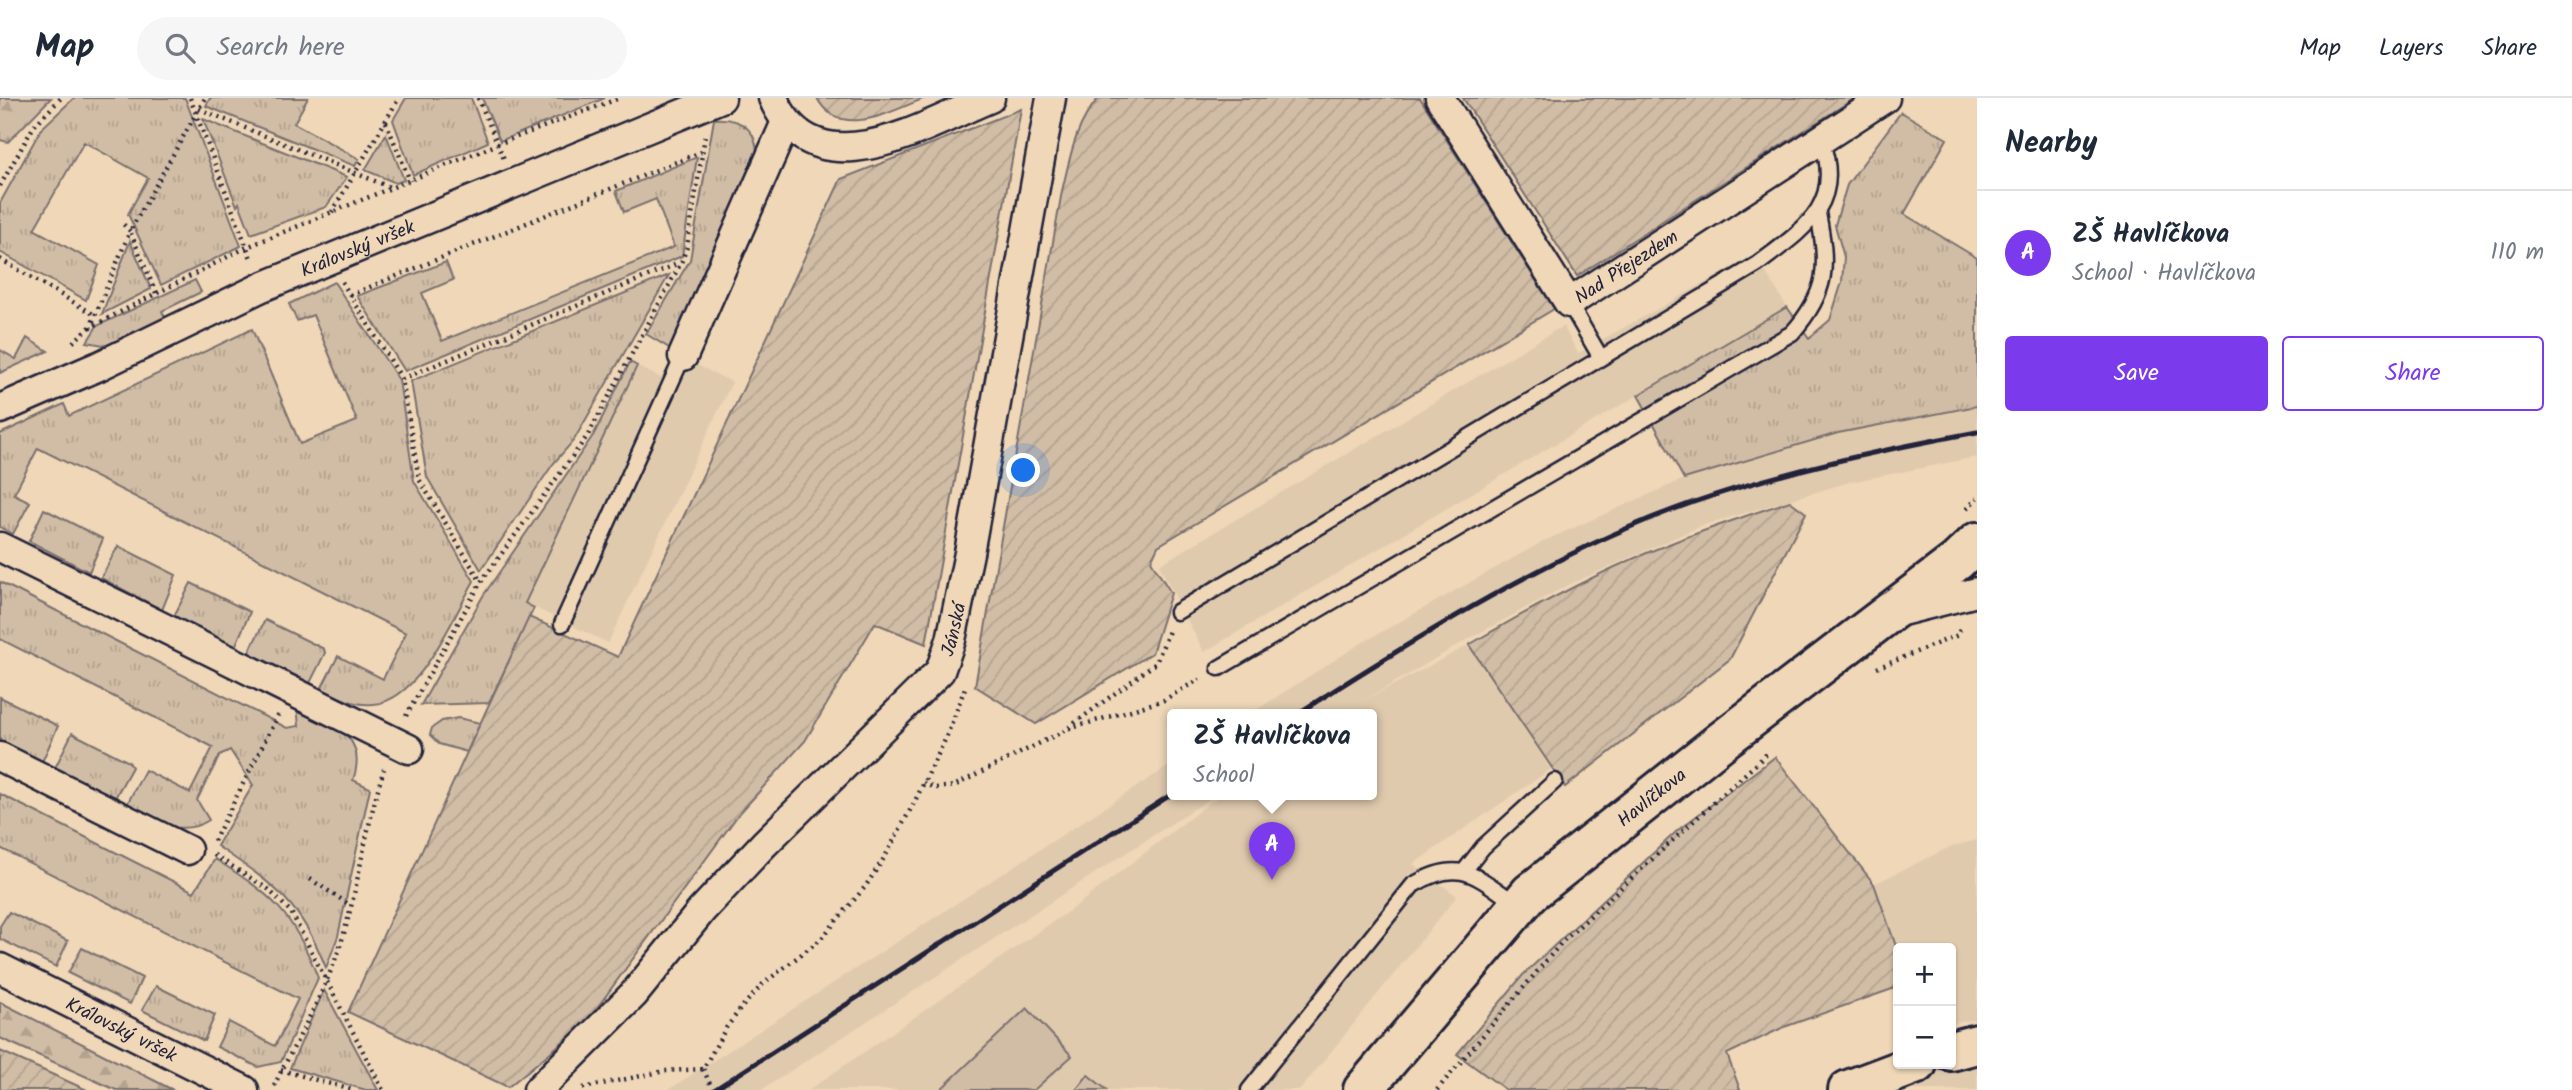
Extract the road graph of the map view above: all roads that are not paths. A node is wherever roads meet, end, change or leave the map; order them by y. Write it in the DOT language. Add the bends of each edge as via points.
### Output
graph roads {
  1 [pos="721,98"];
  2 [pos="990,98"];
  3 [pos="1051,98"];
  4 [pos="1440,98"];
  5 [pos="1885,98"];
  6 [pos="779,110"];
  7 [pos="1821,140"];
  8 [pos="1818,213"];
  9 [pos="1569,303"];
  10 [pos="683,356"];
  11 [pos="1601,358"];
  12 [pos="0,409"];
  13 [pos="1977,542"];
  14 [pos="0,547"];
  15 [pos="1975,593"];
  16 [pos="1177,612"];
  17 [pos="1885,615"];
  18 [pos="562,624"];
  19 [pos="1219,668"];
  20 [pos="409,749"];
  21 [pos="0,757"];
  22 [pos="1555,781"];
  23 [pos="187,850"];
  24 [pos="1465,870"];
  25 [pos="1519,905"];
  26 [pos="0,968"];
  27 [pos="1977,1044"];
  28 [pos="1956,1050"];
  29 [pos="1904,1069"];
  30 [pos="244,1090"];
  31 [pos="538,1090"];
  32 [pos="1249,1090"];
  33 [pos="1363,1090"];
  34 [pos="1848,1090"];
  1 -- 12 [label="street, Královský vršek" via="328,260"];
  2 -- 6 [label="street" via="874,146 850,150 827,146 798,132"];
  3 -- 31 [label="street, Jánská" via="969,553 940,671 764,844 702,910 634,994"];
  4 -- 9 [label="street, Nad Přejezdem"];
  5 -- 7 [label="street, Nad Přejezdem"];
  6 -- 10 [label="street"];
  7 -- 8 [label="lane" via="1829,163 1828,187"];
  7 -- 9 [label="street, Nad Přejezdem"];
  8 -- 11 [label="lane" via="1758,264"];
  8 -- 19 [label="lane" via="1823,275 1813,309 1792,333"];
  9 -- 11 [label="lane"];
  10 -- 18 [label="lane"];
  11 -- 16 [label="lane"];
  13 -- 17 [label="street, Havlíčkova"];
  14 -- 20 [label="street"];
  15 -- 17 [label="street"];
  17 -- 25 [label="street, Havlíčkova"];
  21 -- 23 [label="street"];
  22 -- 24 [label="lane" via="1483,847"];
  24 -- 25 [label="lane"];
  24 -- 32 [label="lane" via="1432,874 1413,885"];
  25 -- 33 [label="street, Havlíčkova"];
  26 -- 30 [label="street, Královský vršek"];
  27 -- 28 [label="street"];
  29 -- 34 [label="street"];
}
